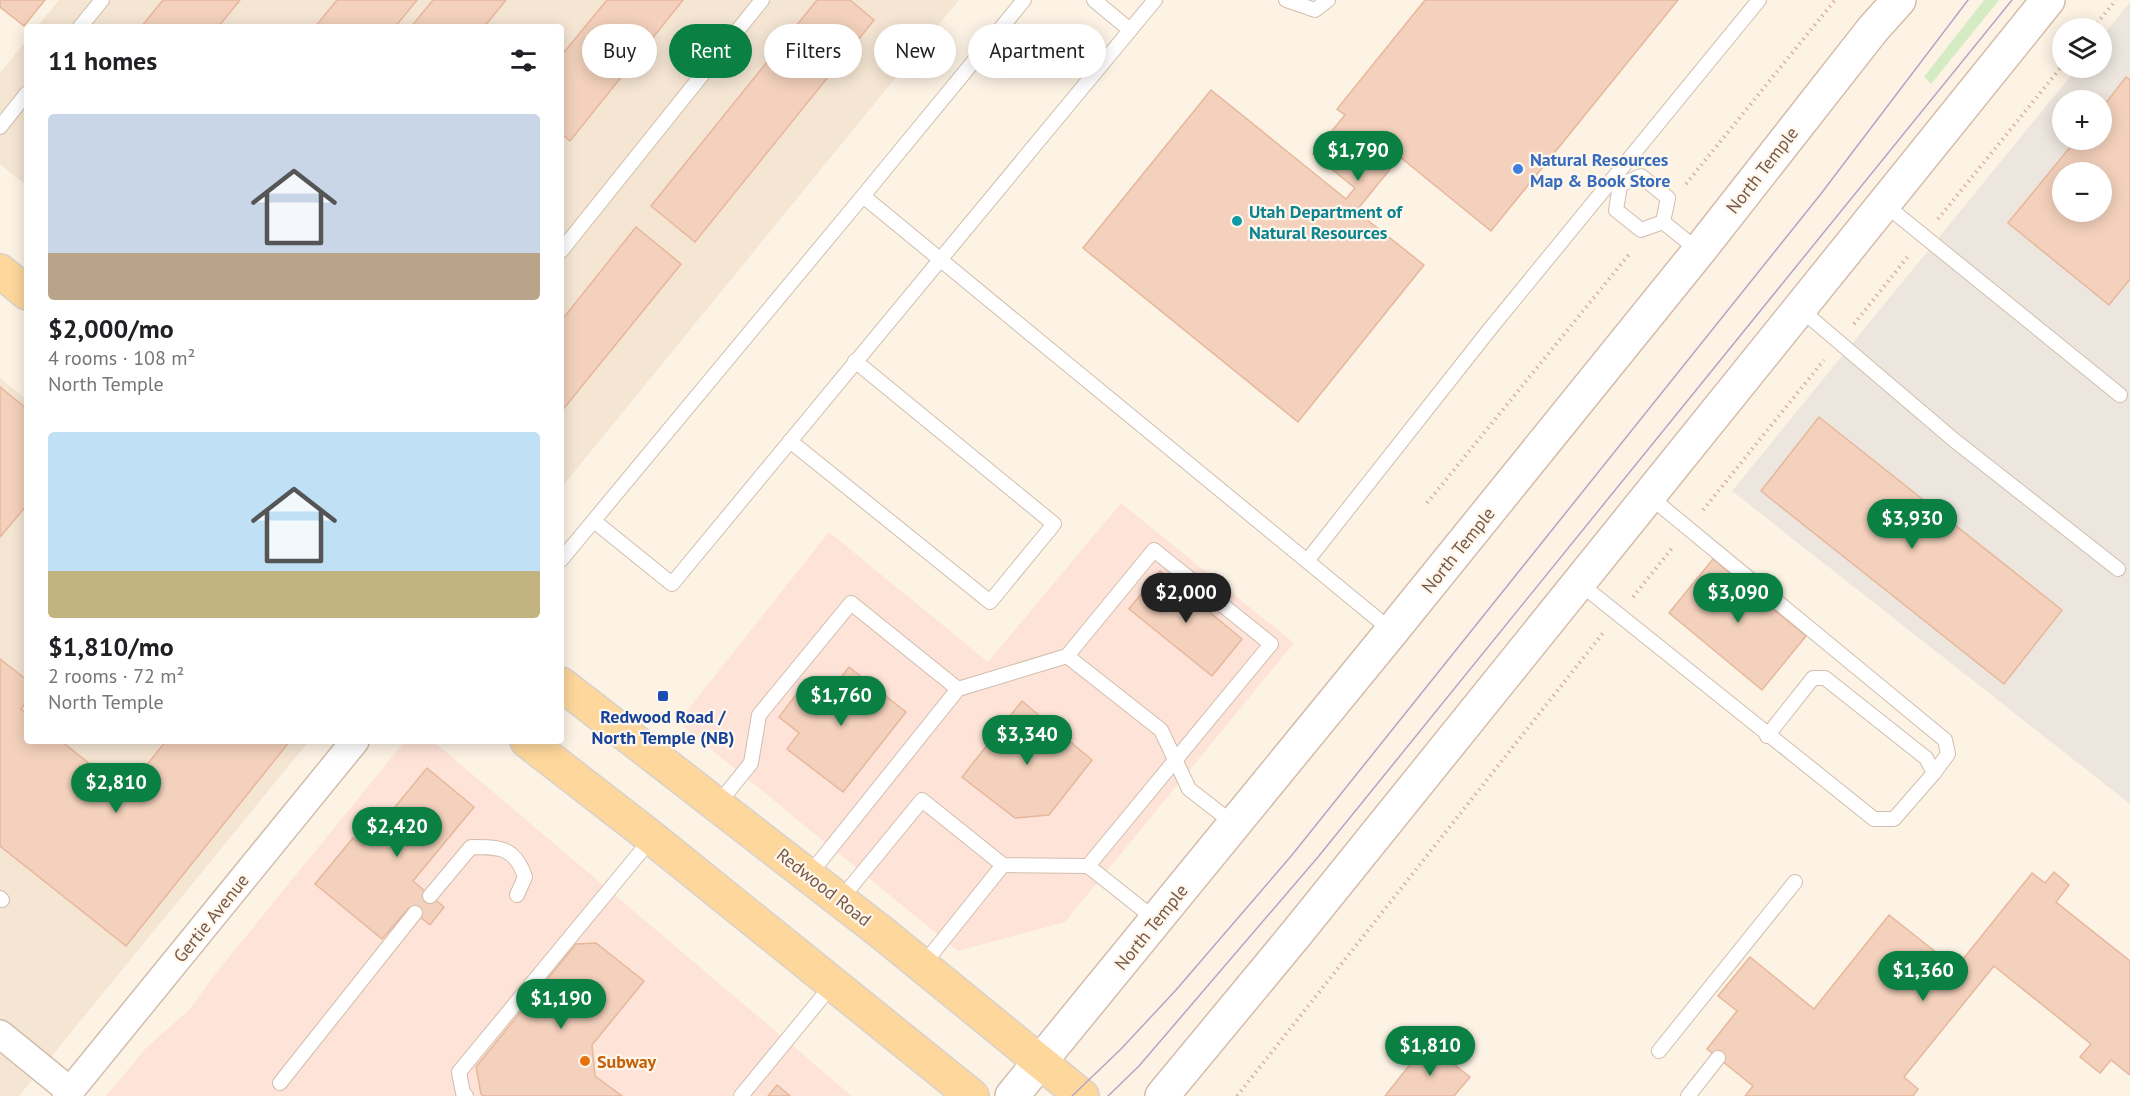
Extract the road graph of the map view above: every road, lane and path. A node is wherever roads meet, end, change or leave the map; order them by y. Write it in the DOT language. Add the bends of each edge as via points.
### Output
graph roads {
  1 [pos="102,0"];
  2 [pos="762,0"];
  3 [pos="1024,0"];
  4 [pos="1094,0"];
  5 [pos="1155,0"];
  6 [pos="1286,0"];
  7 [pos="1328,0"];
  8 [pos="1759,0"];
  9 [pos="1899,0"];
  10 [pos="2048,0"];
  11 [pos="2116,0"];
  12 [pos="2101,18"];
  13 [pos="82,24"];
  14 [pos="1130,30"];
  15 [pos="2052,78"];
  16 [pos="24,97"];
  17 [pos="0,127"];
  18 [pos="1616,181"];
  19 [pos="862,196"];
  20 [pos="1883,203"];
  21 [pos="1663,222"];
  22 [pos="1924,236"];
  23 [pos="564,247"];
  24 [pos="1699,251"];
  25 [pos="940,259"];
  26 [pos="0,271"];
  27 [pos="24,291"];
  28 [pos="1798,308"];
  29 [pos="1838,343"];
  30 [pos="855,361"];
  31 [pos="2120,395"];
  32 [pos="790,441"];
  33 [pos="1647,495"];
  34 [pos="594,521"];
  35 [pos="1688,529"];
  36 [pos="564,556"];
  37 [pos="1307,561"];
  38 [pos="2118,570"];
  39 [pos="1578,582"];
  40 [pos="1618,615"];
  41 [pos="1392,631"];
  42 [pos="1067,656"];
  43 [pos="564,686"];
  44 [pos="958,688"];
  45 [pos="1767,736"];
  46 [pos="353,744"];
  47 [pos="531,744"];
  48 [pos="1176,760"];
  49 [pos="1934,773"];
  50 [pos="718,804"];
  51 [pos="1235,825"];
  52 [pos="652,838"];
  53 [pos="1003,865"];
  54 [pos="1088,866"];
  55 [pos="808,875"];
  56 [pos="1795,882"];
  57 [pos="517,895"];
  58 [pos="430,896"];
  59 [pos="840,900"];
  60 [pos="415,913"];
  61 [pos="1156,920"];
  62 [pos="922,966"];
  63 [pos="832,985"];
  64 [pos="0,1034"];
  65 [pos="1659,1051"];
  66 [pos="1718,1058"];
  67 [pos="1040,1064"];
  68 [pos="280,1083"];
  69 [pos="68,1094"];
  70 [pos="466,1096"];
  71 [pos="741,1096"];
  72 [pos="972,1096"];
  73 [pos="1012,1096"];
  74 [pos="1082,1096"];
  75 [pos="1162,1096"];
  76 [pos="1237,1096"];
  77 [pos="1688,1096"];
  1 -- 13 [label="lane"];
  2 -- 23 [label="lane"];
  3 -- 19 [label="lane"];
  4 -- 14 [label="lane"];
  5 -- 14 [label="lane"];
  6 -- 7 [label="lane" via="1315,10"];
  8 -- 18 [label="lane"];
  9 -- 24 [label="main road, North Temple"];
  10 -- 20 [label="main road"];
  11 -- 12 [label="path"];
  14 -- 25 [label="lane"];
  15 -- 22 [label="path"];
  16 -- 17 [label="lane"];
  18 -- 21 [label="lane" via="1616,210 1641,230"];
  18 -- 21 [label="lane" via="1641,176 1668,198"];
  18 -- 37 [label="lane" via="1418,418"];
  19 -- 25 [label="lane"];
  19 -- 34 [label="lane"];
  20 -- 22 [label="lane"];
  20 -- 28 [label="main road"];
  21 -- 24 [label="lane"];
  22 -- 29 [label="path"];
  22 -- 31 [label="lane"];
  24 -- 41 [label="main road, North Temple"];
  25 -- 30 [label="lane"];
  25 -- 37 [label="lane"];
  26 -- 27 [label="main road"];
  28 -- 29 [label="lane"];
  28 -- 33 [label="main road"];
  29 -- 35 [label="path"];
  29 -- 38 [label="lane"];
  30 -- 32 [label="lane"];
  30 -- 32 [label="lane" via="1054,524 1047,533 990,602"];
  32 -- 34 [label="lane" via="672,584"];
  33 -- 35 [label="lane"];
  33 -- 39 [label="main road"];
  34 -- 36 [label="lane"];
  35 -- 40 [label="path"];
  35 -- 49 [label="lane" via="1944,740 1948,754"];
  37 -- 41 [label="lane"];
  39 -- 40 [label="lane"];
  39 -- 75 [label="main road"];
  40 -- 45 [label="lane"];
  40 -- 76 [label="path"];
  41 -- 51 [label="main road, North Temple"];
  42 -- 44 [label="lane"];
  42 -- 48 [label="lane" via="1161,730"];
  42 -- 48 [label="lane" via="1154,550 1271,644"];
  43 -- 50 [label="main road, Redwood Road"];
  44 -- 50 [label="lane" via="851,603 759,715 751,763"];
  44 -- 55 [label="lane"];
  45 -- 49 [label="lane" via="1874,819 1894,819"];
  45 -- 49 [label="lane" via="1813,678 1825,678 1926,758"];
  46 -- 69 [label="street, Gertie Avenue"];
  47 -- 52 [label="main road"];
  48 -- 51 [label="lane" via="1189,789"];
  48 -- 54 [label="lane"];
  50 -- 55 [label="main road, Redwood Road"];
  51 -- 61 [label="main road, North Temple"];
  52 -- 63 [label="main road"];
  52 -- 70 [label="lane" via="459,1072"];
  53 -- 54 [label="lane"];
  53 -- 59 [label="lane" via="922,800"];
  53 -- 62 [label="lane"];
  54 -- 61 [label="lane"];
  55 -- 59 [label="main road, Redwood Road"];
  56 -- 65 [label="lane"];
  57 -- 58 [label="lane" via="525,877 519,861 500,847 471,847"];
  59 -- 62 [label="main road, Redwood Road"];
  60 -- 68 [label="lane"];
  61 -- 67 [label="main road, North Temple"];
  62 -- 67 [label="main road, Redwood Road"];
  63 -- 71 [label="lane"];
  63 -- 72 [label="main road"];
  64 -- 69 [label="street"];
  66 -- 77 [label="lane"];
  67 -- 73 [label="main road, North Temple"];
  67 -- 74 [label="main road, Redwood Road"];
}
